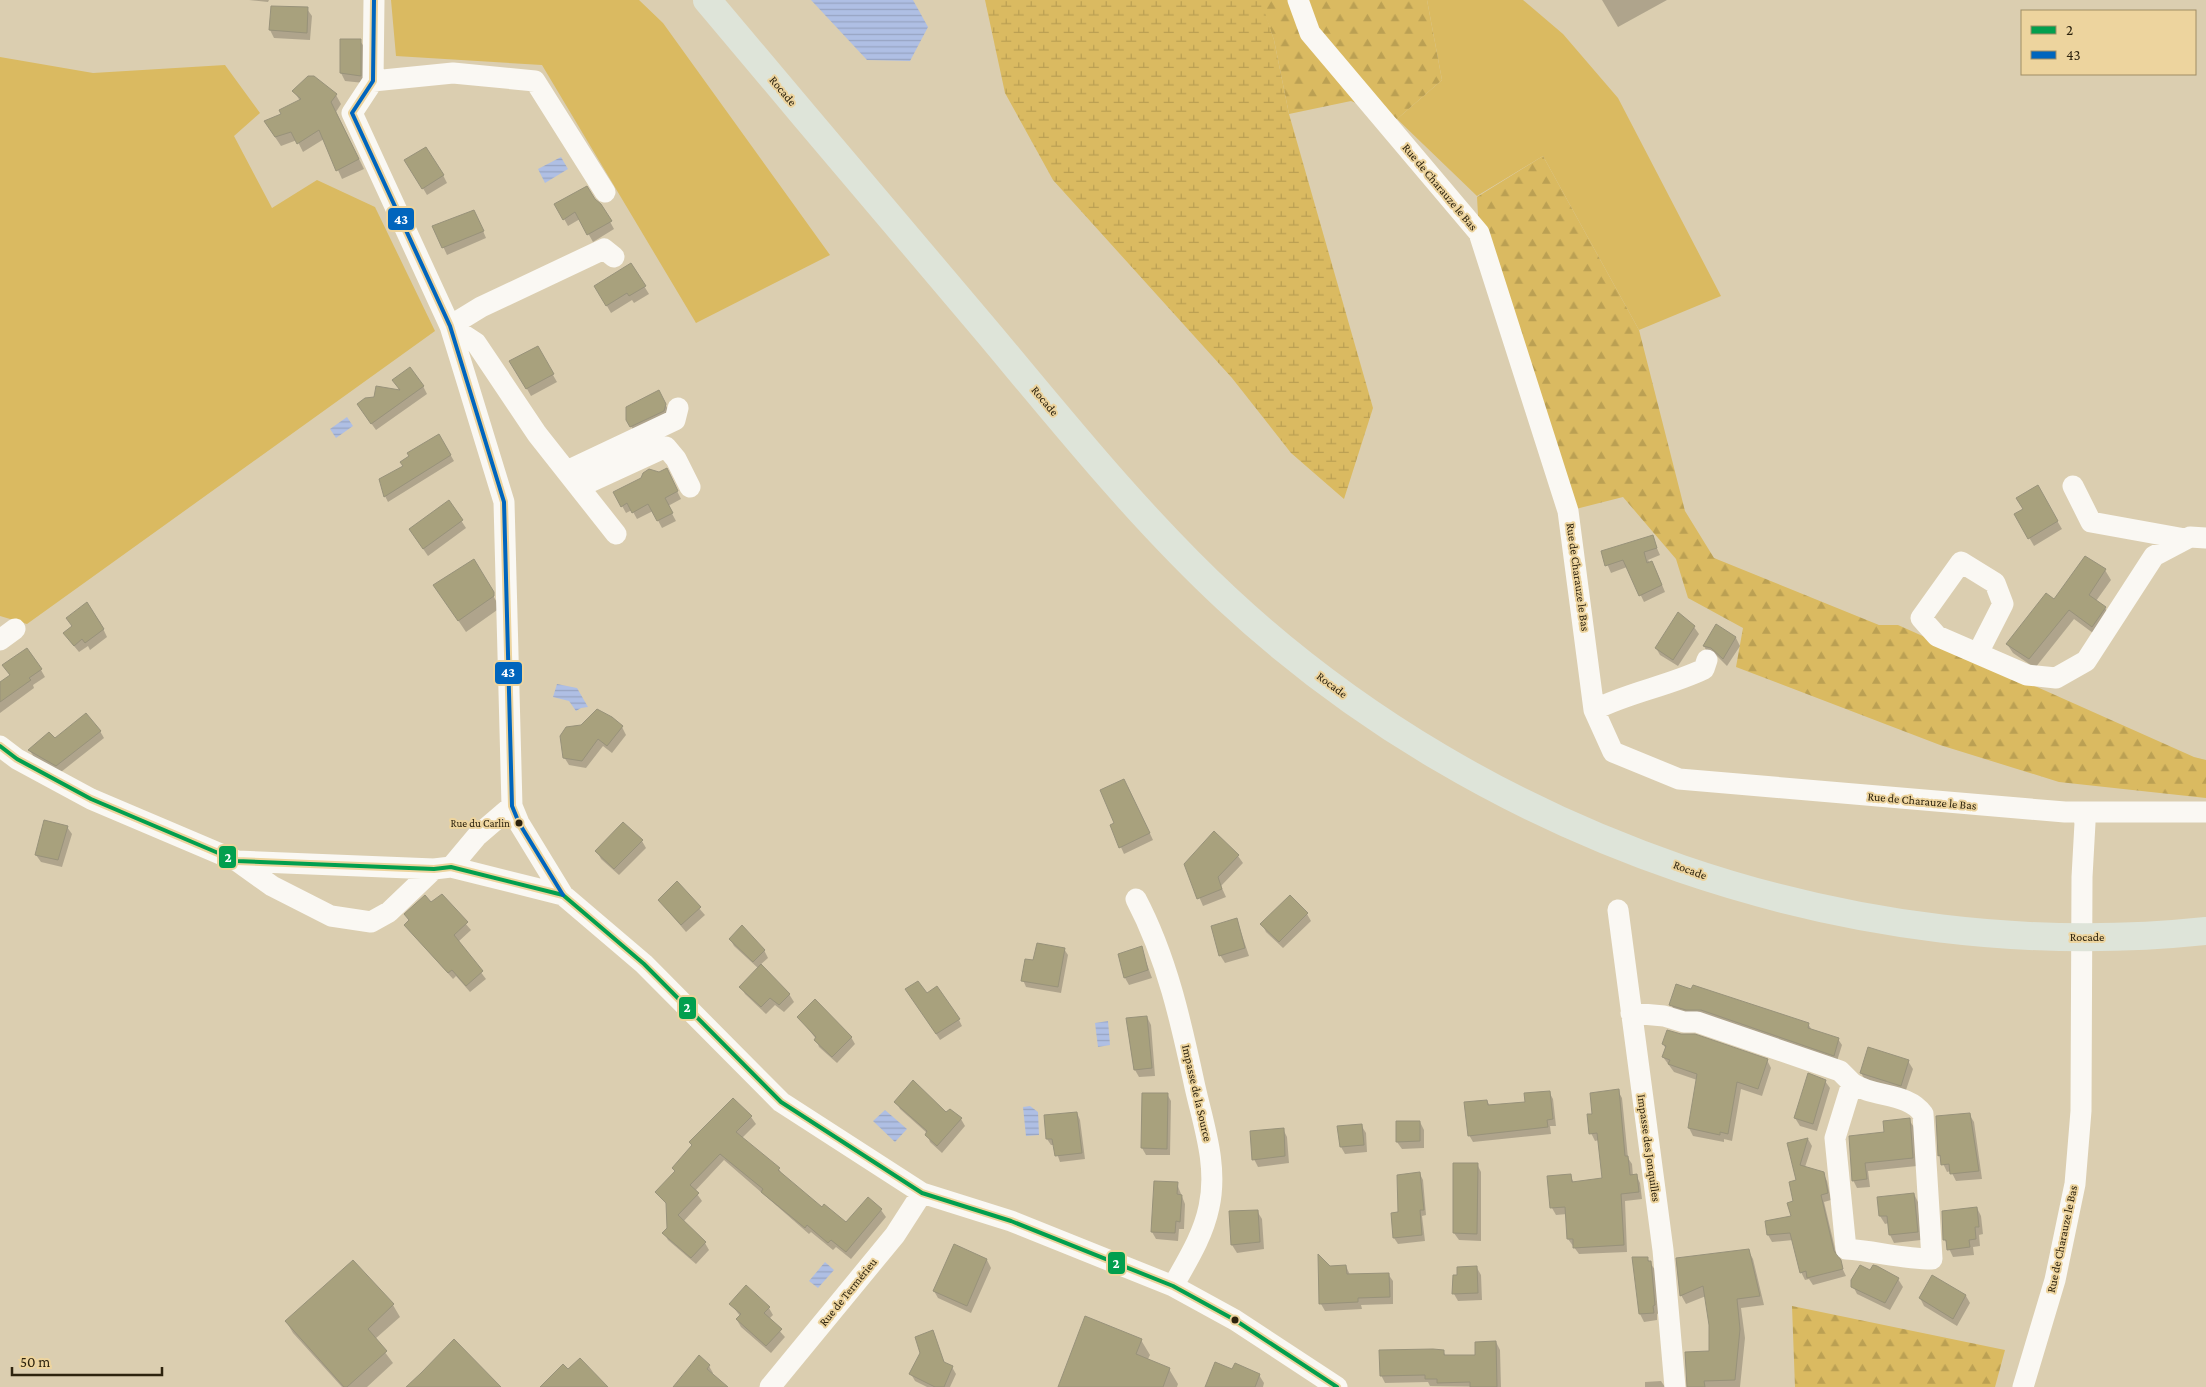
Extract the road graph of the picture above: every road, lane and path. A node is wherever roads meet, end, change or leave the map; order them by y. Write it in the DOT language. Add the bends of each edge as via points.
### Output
graph roads {
  1 [pos="374,0"];
  2 [pos="706,0"];
  3 [pos="1298,0"];
  4 [pos="373,81"];
  5 [pos="605,192"];
  6 [pos="614,257"];
  7 [pos="450,326"];
  8 [pos="678,408"];
  9 [pos="573,479"];
  10 [pos="2073,486"];
  11 [pos="690,487"];
  12 [pos="616,534"];
  13 [pos="2196,539"];
  14 [pos="1978,653"];
  15 [pos="1707,660"];
  16 [pos="1594,710"];
  17 [pos="0,746"];
  18 [pos="512,806"];
  19 [pos="2206,812"];
  20 [pos="2083,814"];
  21 [pos="237,861"];
  22 [pos="442,868"];
  23 [pos="563,895"];
  24 [pos="1136,899"];
  25 [pos="1618,910"];
  26 [pos="2206,931"];
  27 [pos="1631,1013"];
  28 [pos="1852,1083"];
  29 [pos="922,1193"];
  30 [pos="1173,1286"];
  31 [pos="1328,1385"];
  32 [pos="770,1387"];
  33 [pos="1674,1387"];
  34 [pos="2023,1387"];
  1 -- 4 [label="street"];
  2 -- 26 [label="main road, Rocade" via="1147,518 1226,598 1282,647 1416,743 1482,782 1623,846 1777,897 1937,927 2030,936 2106,937"];
  3 -- 16 [label="street, Rue de Charauze le Bas" via="1310,34 1479,233 1568,511"];
  4 -- 5 [label="street" via="453,73 535,81"];
  4 -- 7 [label="street" via="352,114"];
  6 -- 7 [label="street" via="604,250 482,307"];
  7 -- 9 [label="street" via="476,343 537,434"];
  7 -- 18 [label="street" via="504,502"];
  8 -- 9 [label="street" via="675,420"];
  9 -- 11 [label="street" via="666,447"];
  9 -- 12 [label="street"];
  10 -- 13 [label="street" via="2091,522"];
  13 -- 14 [label="street" via="2154,556 2086,661 2056,678 2027,675"];
  15 -- 16 [label="street" via="1704,669 1689,676 1613,700"];
  16 -- 20 [label="street, Rue de Charauze le Bas" via="1613,752 1679,780"];
  17 -- 21 [label="street" via="17,759 91,799"];
  18 -- 22 [label="street"];
  18 -- 23 [label="street"];
  19 -- 20 [label="street, Rue de Charauze le Bas"];
  20 -- 34 [label="street, Rue de Charauze le Bas" via="2082,1111 2075,1184 2055,1280"];
  21 -- 22 [label="street"];
  21 -- 22 [label="street" via="272,886 331,916 371,922 389,912"];
  22 -- 23 [label="street"];
  23 -- 29 [label="street" via="644,964 781,1102"];
  24 -- 30 [label="street, Impasse de la Source" via="1149,924 1175,996 1213,1165 1209,1208 1197,1244"];
  25 -- 27 [label="street, Impasse des Jonquilles"];
  27 -- 28 [label="street" via="1697,1022 1840,1070"];
  27 -- 33 [label="street, Impasse des Jonquilles" via="1663,1250"];
  28 -- 28 [label="street" via="1835,1138 1846,1249 1907,1259 1932,1259 1923,1114 1909,1102 1859,1088"];
  29 -- 30 [label="street" via="1011,1221"];
  29 -- 32 [label="street, Rue de Termérieu" via="895,1236"];
  30 -- 31 [label="street" via="1235,1320"];
}
